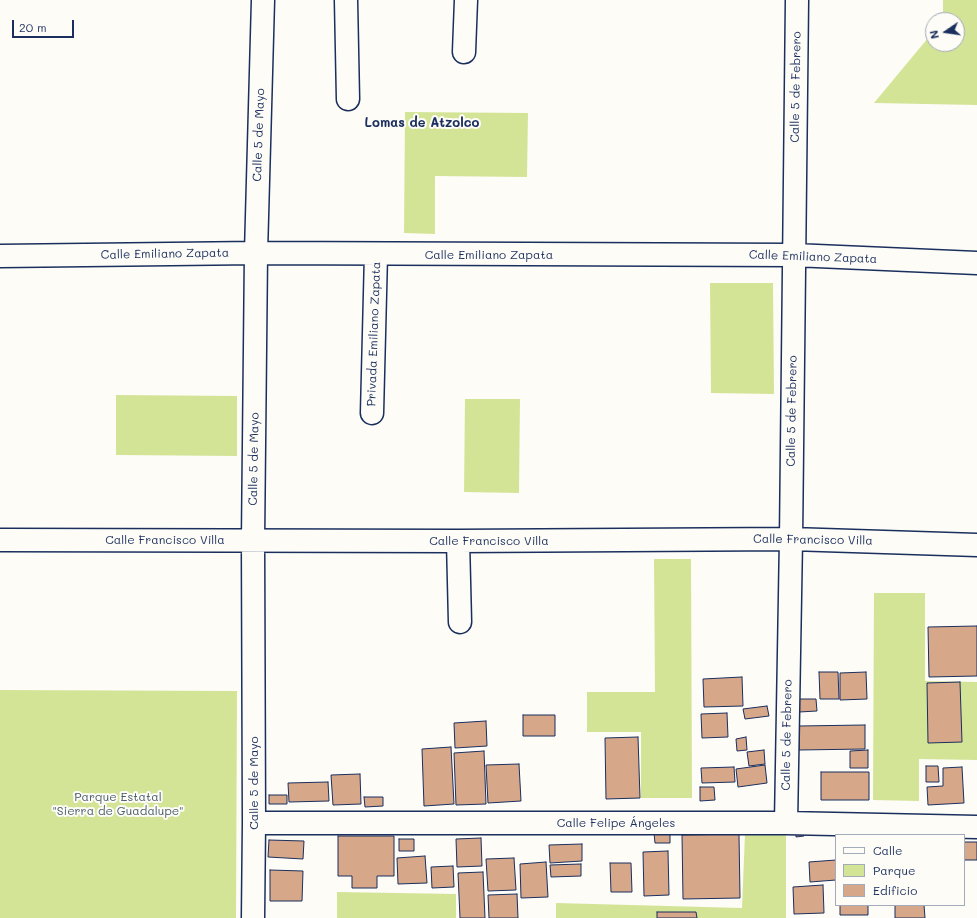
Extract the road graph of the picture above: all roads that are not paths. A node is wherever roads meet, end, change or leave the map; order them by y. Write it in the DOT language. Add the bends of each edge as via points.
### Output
graph roads {
  1 [pos="263,0"];
  2 [pos="346,0"];
  3 [pos="466,0"];
  4 [pos="797,0"];
  5 [pos="464,52"];
  6 [pos="348,99"];
  7 [pos="256,253"];
  8 [pos="376,254"];
  9 [pos="0,256"];
  10 [pos="794,256"];
  11 [pos="977,263"];
  12 [pos="372,413"];
  13 [pos="791,539"];
  14 [pos="0,540"];
  15 [pos="253,540"];
  16 [pos="458,541"];
  17 [pos="977,545"];
  18 [pos="460,622"];
  19 [pos="254,823"];
  20 [pos="786,823"];
  21 [pos="977,827"];
  22 [pos="253,918"];
  1 -- 7 [label="street, Calle 5 de Mayo"];
  2 -- 6 [label="street"];
  3 -- 5 [label="street"];
  4 -- 10 [label="street, Calle 5 de Febrero"];
  7 -- 8 [label="street, Calle Emiliano Zapata"];
  7 -- 9 [label="street, Calle Emiliano Zapata"];
  7 -- 15 [label="street, Calle 5 de Mayo"];
  8 -- 10 [label="street, Calle Emiliano Zapata"];
  8 -- 12 [label="street, Privada Emiliano Zapata"];
  10 -- 11 [label="street, Calle Emiliano Zapata"];
  10 -- 13 [label="street, Calle 5 de Febrero"];
  13 -- 16 [label="street, Calle Francisco Villa"];
  13 -- 17 [label="street, Calle Francisco Villa"];
  13 -- 20 [label="street, Calle 5 de Febrero"];
  14 -- 15 [label="street, Calle Francisco Villa"];
  15 -- 16 [label="street, Calle Francisco Villa"];
  15 -- 19 [label="street, Calle 5 de Mayo"];
  16 -- 18 [label="street"];
  19 -- 20 [label="street, Calle Felipe Ángeles"];
  19 -- 22 [label="street, Calle 5 de Mayo"];
  20 -- 21 [label="street, Calle Felipe Ángeles"];
}
